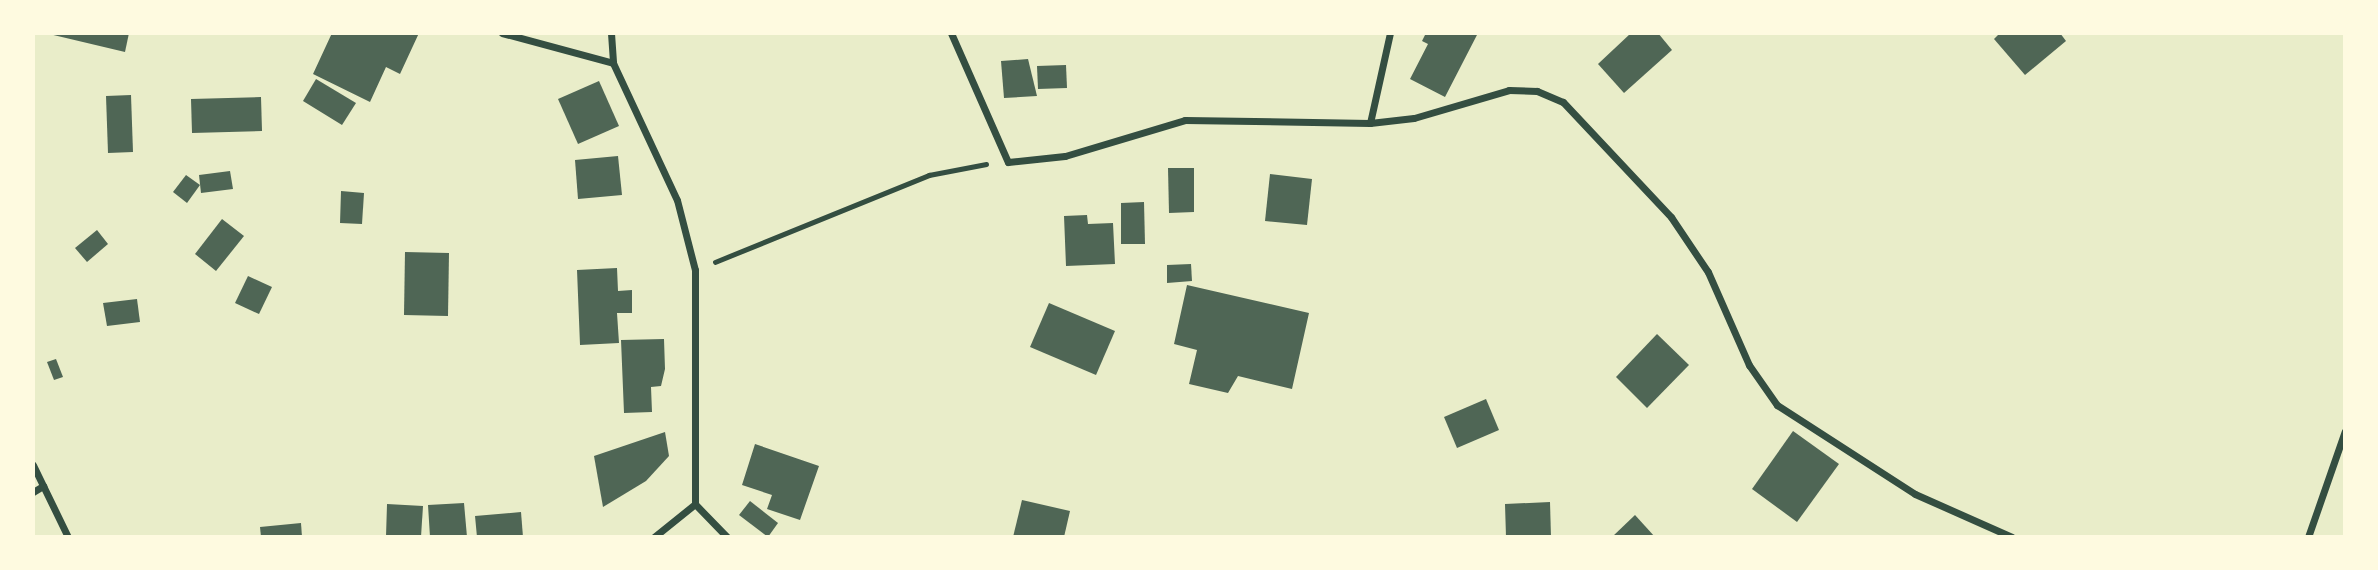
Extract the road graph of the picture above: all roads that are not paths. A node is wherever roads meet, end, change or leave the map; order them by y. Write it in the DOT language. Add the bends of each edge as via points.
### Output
graph roads {
  1 [pos="502,33"];
  2 [pos="611,33"];
  3 [pos="951,33"];
  4 [pos="1390,33"];
  5 [pos="613,62"];
  6 [pos="1370,123"];
  7 [pos="2345,431"];
  8 [pos="33,465"];
  9 [pos="43,486"];
  10 [pos="33,492"];
  11 [pos="695,504"];
  12 [pos="68,537"];
  13 [pos="654,537"];
  14 [pos="727,537"];
  15 [pos="2012,537"];
  16 [pos="2308,537"];
  1 -- 5 [label="street"];
  2 -- 5 [label="street"];
  3 -- 6 [label="street" via="1008,162 1065,156 1185,120"];
  4 -- 6 [label="street"];
  5 -- 11 [label="street" via="677,200 695,270"];
  6 -- 15 [label="street" via="1413,118 1509,90 1537,91 1563,102 1671,216 1708,272 1749,365 1777,405 1915,494"];
  7 -- 16 [label="street"];
  8 -- 9 [label="street"];
  9 -- 10 [label="street"];
  9 -- 12 [label="street"];
  11 -- 13 [label="street"];
  11 -- 14 [label="street"];
}
